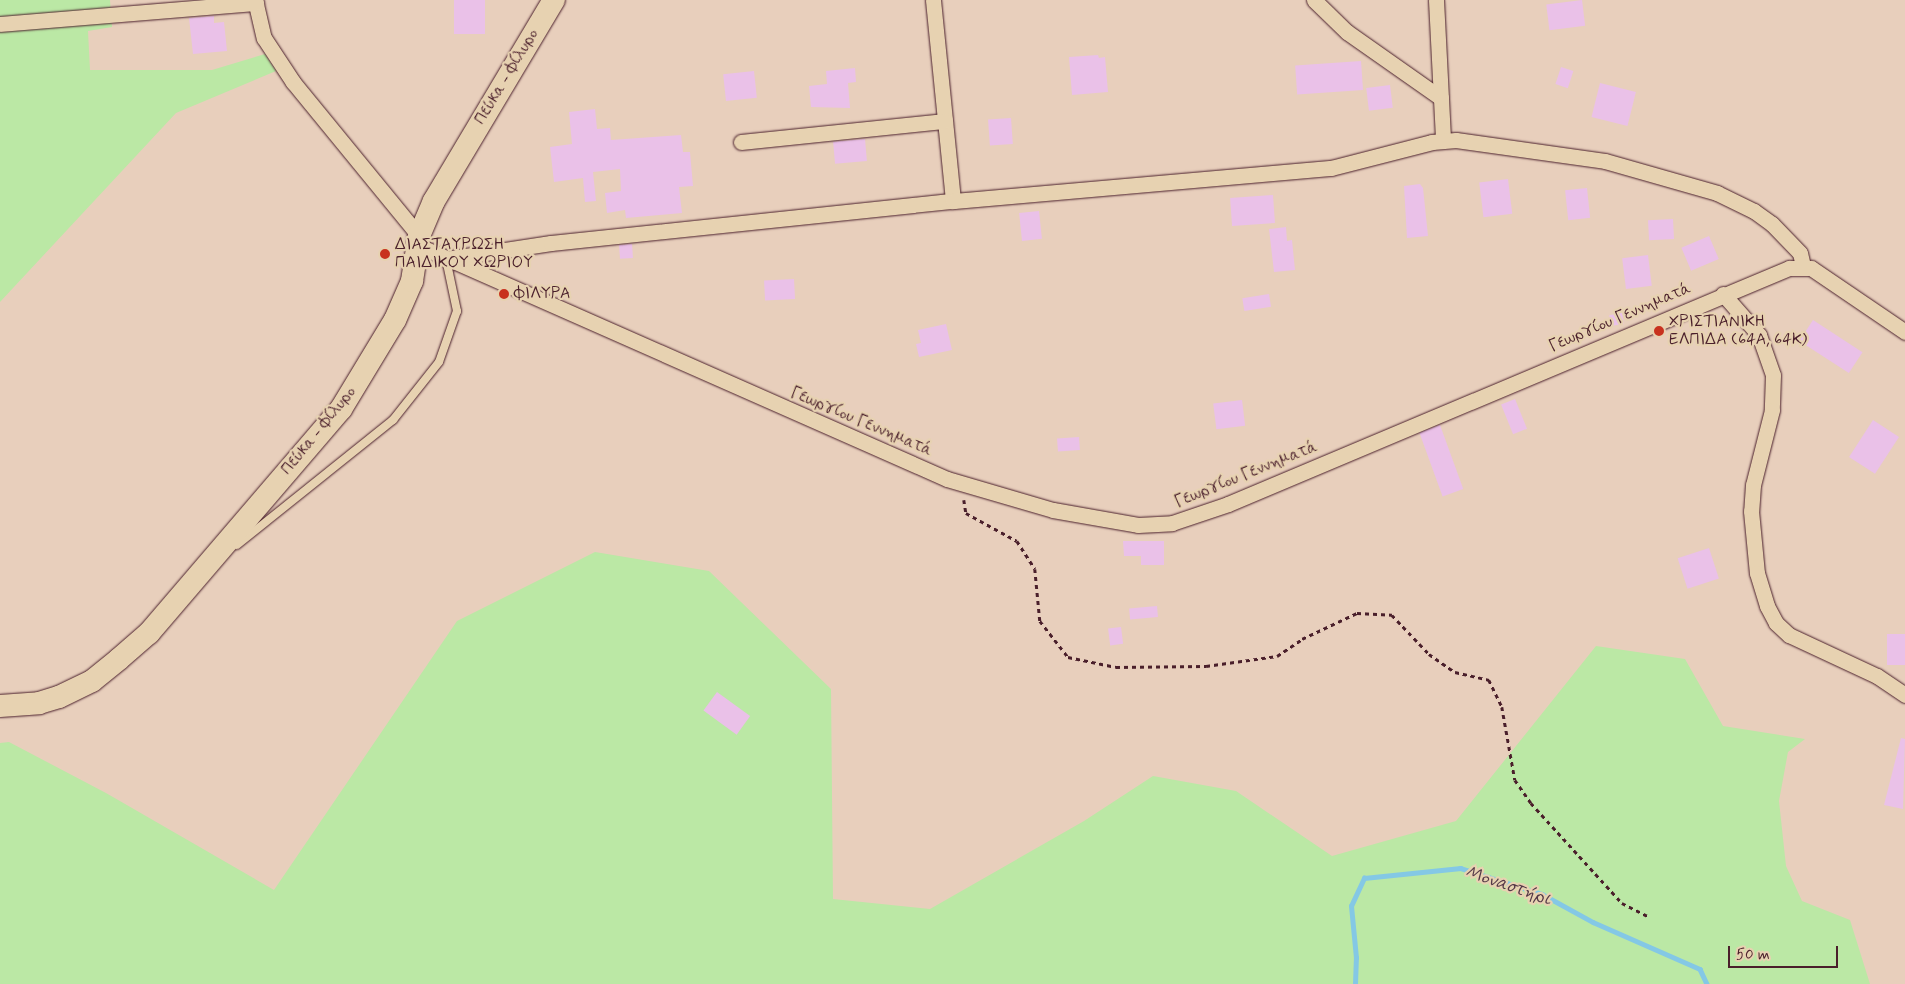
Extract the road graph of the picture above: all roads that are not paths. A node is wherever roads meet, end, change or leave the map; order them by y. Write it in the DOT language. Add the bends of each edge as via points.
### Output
graph roads {
  1 [pos="554,0"];
  2 [pos="933,0"];
  3 [pos="1314,0"];
  4 [pos="1436,0"];
  5 [pos="255,2"];
  6 [pos="0,24"];
  7 [pos="1441,98"];
  8 [pos="945,121"];
  9 [pos="1443,140"];
  10 [pos="741,142"];
  11 [pos="953,201"];
  12 [pos="418,240"];
  13 [pos="446,259"];
  14 [pos="1803,266"];
  15 [pos="1723,294"];
  16 [pos="1905,332"];
  17 [pos="198,575"];
  18 [pos="1905,695"];
  19 [pos="0,706"];
  1 -- 12 [label="main road, Πεύκα - Φίλυρο" via="451,169"];
  2 -- 8 [label="street"];
  3 -- 7 [label="street" via="1347,32"];
  4 -- 7 [label="street"];
  5 -- 6 [label="street"];
  5 -- 12 [label="street" via="264,38 293,82"];
  7 -- 9 [label="street"];
  8 -- 10 [label="street"];
  8 -- 11 [label="street"];
  9 -- 11 [label="street" via="1331,168"];
  9 -- 14 [label="street" via="1483,141 1578,156 1648,171 1717,193 1772,224 1798,250"];
  11 -- 13 [label="street" via="551,243"];
  12 -- 13 [label="street, Γεωργίου Γεννηματά"];
  12 -- 17 [label="main road, Πεύκα - Φίλυρο" via="412,281 396,320 341,409"];
  13 -- 15 [label="street, Γεωργίου Γεννηματά" via="961,484 1089,518 1138,525 1172,523 1260,491"];
  13 -- 17 [label="lane" via="457,311 439,362 393,420"];
  14 -- 15 [label="street, Γεωργίου Γεννηματά" via="1776,272"];
  14 -- 16 [label="street" via="1817,272"];
  15 -- 18 [label="street" via="1759,335 1773,376 1772,410 1753,485 1751,511 1757,573 1767,606 1789,635 1877,676"];
  17 -- 19 [label="main road, Πεύκα - Φίλυρο" via="149,633 92,681 39,703"];
}
